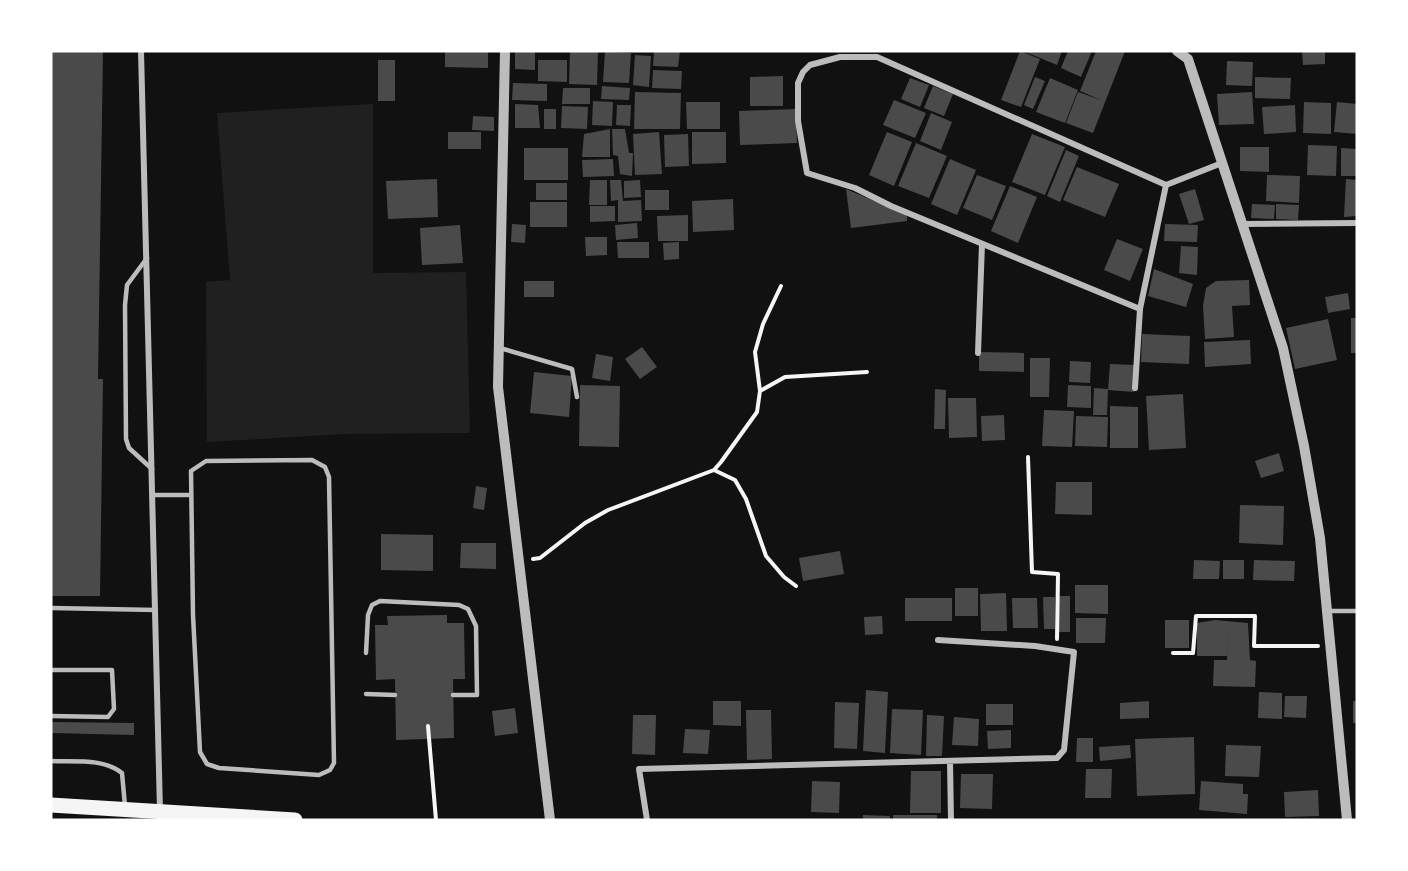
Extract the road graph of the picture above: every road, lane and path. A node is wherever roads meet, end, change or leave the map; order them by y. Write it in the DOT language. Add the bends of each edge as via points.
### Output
graph roads {
  1 [pos="141,51"];
  2 [pos="505,51"];
  3 [pos="1177,51"];
  4 [pos="1188,55"];
  5 [pos="1222,163"];
  6 [pos="1166,185"];
  7 [pos="1357,223"];
  8 [pos="1242,224"];
  9 [pos="982,244"];
  10 [pos="147,258"];
  11 [pos="781,286"];
  12 [pos="1140,309"];
  13 [pos="497,348"];
  14 [pos="978,353"];
  15 [pos="867,372"];
  16 [pos="1135,388"];
  17 [pos="760,391"];
  18 [pos="577,397"];
  19 [pos="1028,457"];
  20 [pos="152,469"];
  21 [pos="714,470"];
  22 [pos="153,495"];
  23 [pos="191,495"];
  24 [pos="520,561"];
  25 [pos="796,586"];
  26 [pos="51,608"];
  27 [pos="157,610"];
  28 [pos="1357,610"];
  29 [pos="1328,611"];
  30 [pos="939,640"];
  31 [pos="1331,646"];
  32 [pos="1057,649"];
  33 [pos="366,653"];
  34 [pos="1173,653"];
  35 [pos="51,670"];
  36 [pos="366,694"];
  37 [pos="395,695"];
  38 [pos="453,695"];
  39 [pos="51,716"];
  40 [pos="428,726"];
  41 [pos="51,761"];
  42 [pos="950,762"];
  43 [pos="51,805"];
  44 [pos="125,809"];
  45 [pos="160,811"];
  46 [pos="195,817"];
  47 [pos="295,820"];
  48 [pos="436,820"];
  49 [pos="550,820"];
  50 [pos="647,820"];
  51 [pos="951,820"];
  52 [pos="1347,820"];
  1 -- 10 [label="street"];
  2 -- 13 [label="street"];
  3 -- 4 [label="street"];
  4 -- 5 [label="street"];
  5 -- 6 [label="street"];
  5 -- 8 [label="street"];
  6 -- 9 [label="street" via="877,57 840,57 810,65 798,83 798,121 807,173 855,188"];
  6 -- 12 [label="street"];
  7 -- 8 [label="street"];
  8 -- 29 [label="street" via="1283,348 1318,526"];
  9 -- 12 [label="street"];
  9 -- 14 [label="street"];
  10 -- 20 [label="street"];
  10 -- 20 [label="lane" via="128,285 125,305 126,438 129,448"];
  11 -- 17 [label="path" via="755,352"];
  12 -- 16 [label="street"];
  13 -- 18 [label="lane" via="572,369"];
  13 -- 24 [label="street" via="504,452"];
  15 -- 17 [label="path" via="785,377"];
  17 -- 21 [label="path" via="757,412"];
  19 -- 32 [label="path" via="1032,572 1058,574"];
  20 -- 22 [label="street"];
  21 -- 24 [label="path" via="608,510 540,558"];
  21 -- 25 [label="path" via="735,480 746,499 766,556"];
  22 -- 23 [label="lane"];
  22 -- 27 [label="street"];
  23 -- 23 [label="lane" via="191,471 206,461 312,460 325,467 329,477 335,748 330,770 319,775 219,768 207,764 200,752"];
  24 -- 49 [label="street"];
  26 -- 27 [label="lane"];
  27 -- 45 [label="street"];
  28 -- 29 [label="lane"];
  29 -- 31 [label="street"];
  30 -- 32 [label="street"];
  31 -- 34 [label="path" via="1254,646 1255,616 1196,616 1193,653"];
  31 -- 52 [label="street"];
  32 -- 42 [label="street" via="1074,652 1064,750 1057,758"];
  33 -- 38 [label="lane" via="368,615 372,605 380,601 459,605 468,609 476,627 477,695"];
  35 -- 39 [label="lane" via="112,670 114,709 108,717"];
  36 -- 37 [label="lane"];
  40 -- 48 [label="path"];
  41 -- 44 [label="lane" via="114,766 122,773"];
  42 -- 50 [label="street" via="639,769"];
  42 -- 51 [label="street"];
  43 -- 44 [label="main road"];
  44 -- 45 [label="main road"];
  45 -- 46 [label="main road"];
  46 -- 47 [label="main road"];
}
